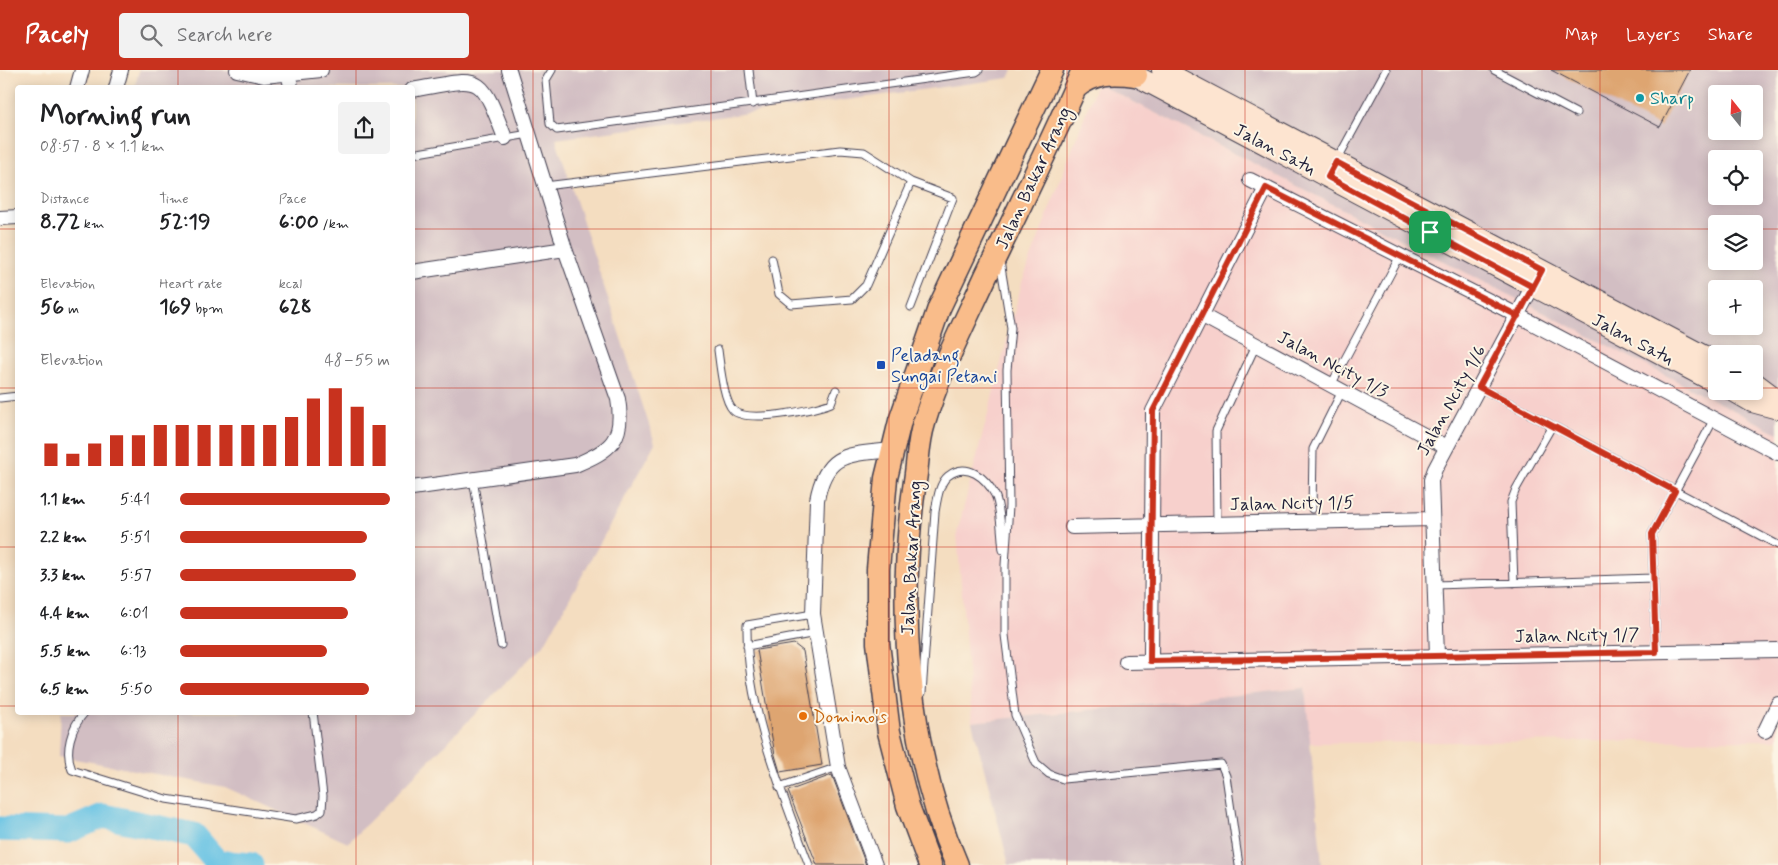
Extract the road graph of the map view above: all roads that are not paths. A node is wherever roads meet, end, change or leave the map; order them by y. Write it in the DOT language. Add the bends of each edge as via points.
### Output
graph roads {
  1 [pos="82,70"];
  2 [pos="120,70"];
  3 [pos="237,70"];
  4 [pos="320,70"];
  5 [pos="509,70"];
  6 [pos="552,70"];
  7 [pos="750,70"];
  8 [pos="979,70"];
  9 [pos="1036,70"];
  10 [pos="1052,70"];
  11 [pos="1162,70"];
  12 [pos="1386,70"];
  13 [pos="1494,70"];
  14 [pos="1131,72"];
  15 [pos="290,77"];
  16 [pos="1079,79"];
  17 [pos="78,85"];
  18 [pos="117,85"];
  19 [pos="415,89"];
  20 [pos="1038,97"];
  21 [pos="753,104"];
  22 [pos="1576,113"];
  23 [pos="529,134"];
  24 [pos="506,138"];
  25 [pos="415,153"];
  26 [pos="1332,169"];
  27 [pos="1250,180"];
  28 [pos="912,182"];
  29 [pos="545,186"];
  30 [pos="1266,188"];
  31 [pos="15,217"];
  32 [pos="0,218"];
  33 [pos="565,249"];
  34 [pos="999,250"];
  35 [pos="1400,256"];
  36 [pos="772,259"];
  37 [pos="415,272"];
  38 [pos="1537,278"];
  39 [pos="911,308"];
  40 [pos="1201,315"];
  41 [pos="1518,316"];
  42 [pos="1256,344"];
  43 [pos="718,350"];
  44 [pos="1708,358"];
  45 [pos="1708,378"];
  46 [pos="1479,387"];
  47 [pos="1336,388"];
  48 [pos="1763,389"];
  49 [pos="836,390"];
  50 [pos="15,396"];
  51 [pos="0,398"];
  52 [pos="1749,400"];
  53 [pos="1778,400"];
  54 [pos="1778,410"];
  55 [pos="1714,419"];
  56 [pos="1552,426"];
  57 [pos="1446,447"];
  58 [pos="893,450"];
  59 [pos="1778,452"];
  60 [pos="473,479"];
  61 [pos="415,488"];
  62 [pos="1675,491"];
  63 [pos="1312,509"];
  64 [pos="1432,519"];
  65 [pos="1217,524"];
  66 [pos="1152,525"];
  67 [pos="1072,527"];
  68 [pos="1778,545"];
  69 [pos="1005,565"];
  70 [pos="1653,578"];
  71 [pos="1514,583"];
  72 [pos="1435,586"];
  73 [pos="813,614"];
  74 [pos="816,633"];
  75 [pos="501,645"];
  76 [pos="747,646"];
  77 [pos="1778,650"];
  78 [pos="1656,652"];
  79 [pos="1437,656"];
  80 [pos="1150,661"];
  81 [pos="1126,662"];
  82 [pos="1778,704"];
  83 [pos="82,715"];
  84 [pos="313,715"];
  85 [pos="1765,731"];
  86 [pos="921,748"];
  87 [pos="838,767"];
  88 [pos="779,786"];
  89 [pos="808,865"];
  90 [pos="875,865"];
  91 [pos="930,865"];
  92 [pos="957,865"];
  93 [pos="1239,865"];
  1 -- 17 [label="street"];
  2 -- 18 [label="street"];
  3 -- 15 [label="street"];
  4 -- 15 [label="street"];
  5 -- 23 [label="street"];
  6 -- 21 [label="lane" via="546,80 550,124 557,130"];
  7 -- 21 [label="lane"];
  8 -- 21 [label="lane"];
  9 -- 20 [label="main road"];
  10 -- 20 [label="main road, Jalan Bakar Arang"];
  11 -- 26 [label="main road, Jalan Satu"];
  12 -- 26 [label="lane"];
  13 -- 22 [label="lane"];
  14 -- 16 [label="main road" via="1104,73"];
  14 -- 26 [label="main road, Jalan Satu"];
  16 -- 34 [label="main road, Jalan Bakar Arang"];
  19 -- 24 [label="street" via="469,80 479,84 487,92"];
  20 -- 58 [label="main road, Jalan Bakar Arang" via="939,308"];
  23 -- 24 [label="lane"];
  23 -- 29 [label="street"];
  24 -- 25 [label="lane"];
  26 -- 38 [label="main road, Jalan Satu"];
  27 -- 30 [label="street"];
  28 -- 29 [label="lane" via="864,152 840,150"];
  28 -- 36 [label="lane" via="866,285 852,299 791,304 779,294"];
  28 -- 39 [label="lane" via="953,198"];
  29 -- 33 [label="street"];
  30 -- 35 [label="street"];
  30 -- 40 [label="street"];
  31 -- 32 [label="street"];
  33 -- 37 [label="street"];
  33 -- 60 [label="street" via="618,399 622,421 615,438 598,455 576,465"];
  34 -- 69 [label="lane" via="1011,328 1007,370 1009,506"];
  34 -- 86 [label="main road, Jalan Bakar Arang" via="959,330 923,424 910,515 906,587 907,652"];
  35 -- 41 [label="street"];
  35 -- 47 [label="lane"];
  38 -- 41 [label="street, Jalan Ncity 1/6"];
  38 -- 44 [label="main road, Jalan Satu"];
  38 -- 45 [label="main road, Jalan Satu"];
  40 -- 42 [label="street, Jalan Ncity 1/3"];
  40 -- 66 [label="street" via="1153,411"];
  41 -- 46 [label="street, Jalan Ncity 1/6"];
  41 -- 55 [label="street"];
  42 -- 47 [label="street, Jalan Ncity 1/3"];
  42 -- 65 [label="lane" via="1217,425"];
  43 -- 49 [label="lane" via="729,402 733,411 744,415 759,416 821,407 831,403"];
  46 -- 56 [label="lane"];
  46 -- 57 [label="street, Jalan Ncity 1/6"];
  47 -- 57 [label="street, Jalan Ncity 1/3"];
  47 -- 63 [label="lane" via="1313,449"];
  48 -- 53 [label="main road"];
  50 -- 51 [label="lane"];
  52 -- 54 [label="main road"];
  55 -- 59 [label="street"];
  55 -- 62 [label="lane"];
  56 -- 62 [label="lane"];
  56 -- 71 [label="lane" via="1511,502"];
  57 -- 64 [label="street, Jalan Ncity 1/6" via="1431,480"];
  58 -- 73 [label="street" via="840,458 823,476 817,500"];
  58 -- 91 [label="main road, Jalan Bakar Arang" via="886,478 878,569 878,643 889,732 908,806"];
  60 -- 61 [label="street"];
  60 -- 75 [label="lane"];
  62 -- 68 [label="lane"];
  62 -- 70 [label="lane" via="1652,534"];
  64 -- 65 [label="street, Jalan Ncity 1/5"];
  64 -- 72 [label="street, Jalan Ncity 1/6"];
  65 -- 66 [label="street, Jalan Ncity 1/5"];
  66 -- 67 [label="street, Jalan Ncity 1/5"];
  66 -- 80 [label="street"];
  69 -- 86 [label="lane" via="996,497 975,471 961,470 948,476 939,492 935,512 923,671"];
  69 -- 93 [label="lane" via="1005,635 1015,715 1036,763 1049,774 1063,779 1221,764 1226,776"];
  70 -- 71 [label="lane"];
  70 -- 78 [label="lane"];
  71 -- 72 [label="lane"];
  72 -- 79 [label="street, Jalan Ncity 1/6"];
  73 -- 74 [label="street"];
  73 -- 76 [label="lane" via="747,626"];
  74 -- 76 [label="lane"];
  74 -- 87 [label="street"];
  76 -- 88 [label="lane" via="755,696"];
  77 -- 78 [label="street, Jalan Ncity 1/7"];
  78 -- 79 [label="street, Jalan Ncity 1/7"];
  79 -- 80 [label="street, Jalan Ncity 1/7"];
  80 -- 81 [label="street, Jalan Ncity 1/7"];
  82 -- 85 [label="street"];
  83 -- 84 [label="lane" via="67,751 72,770 166,799 296,819 322,810"];
  86 -- 92 [label="main road, Jalan Bakar Arang" via="947,842"];
  87 -- 88 [label="lane"];
  87 -- 90 [label="street"];
  88 -- 89 [label="lane"];
}
